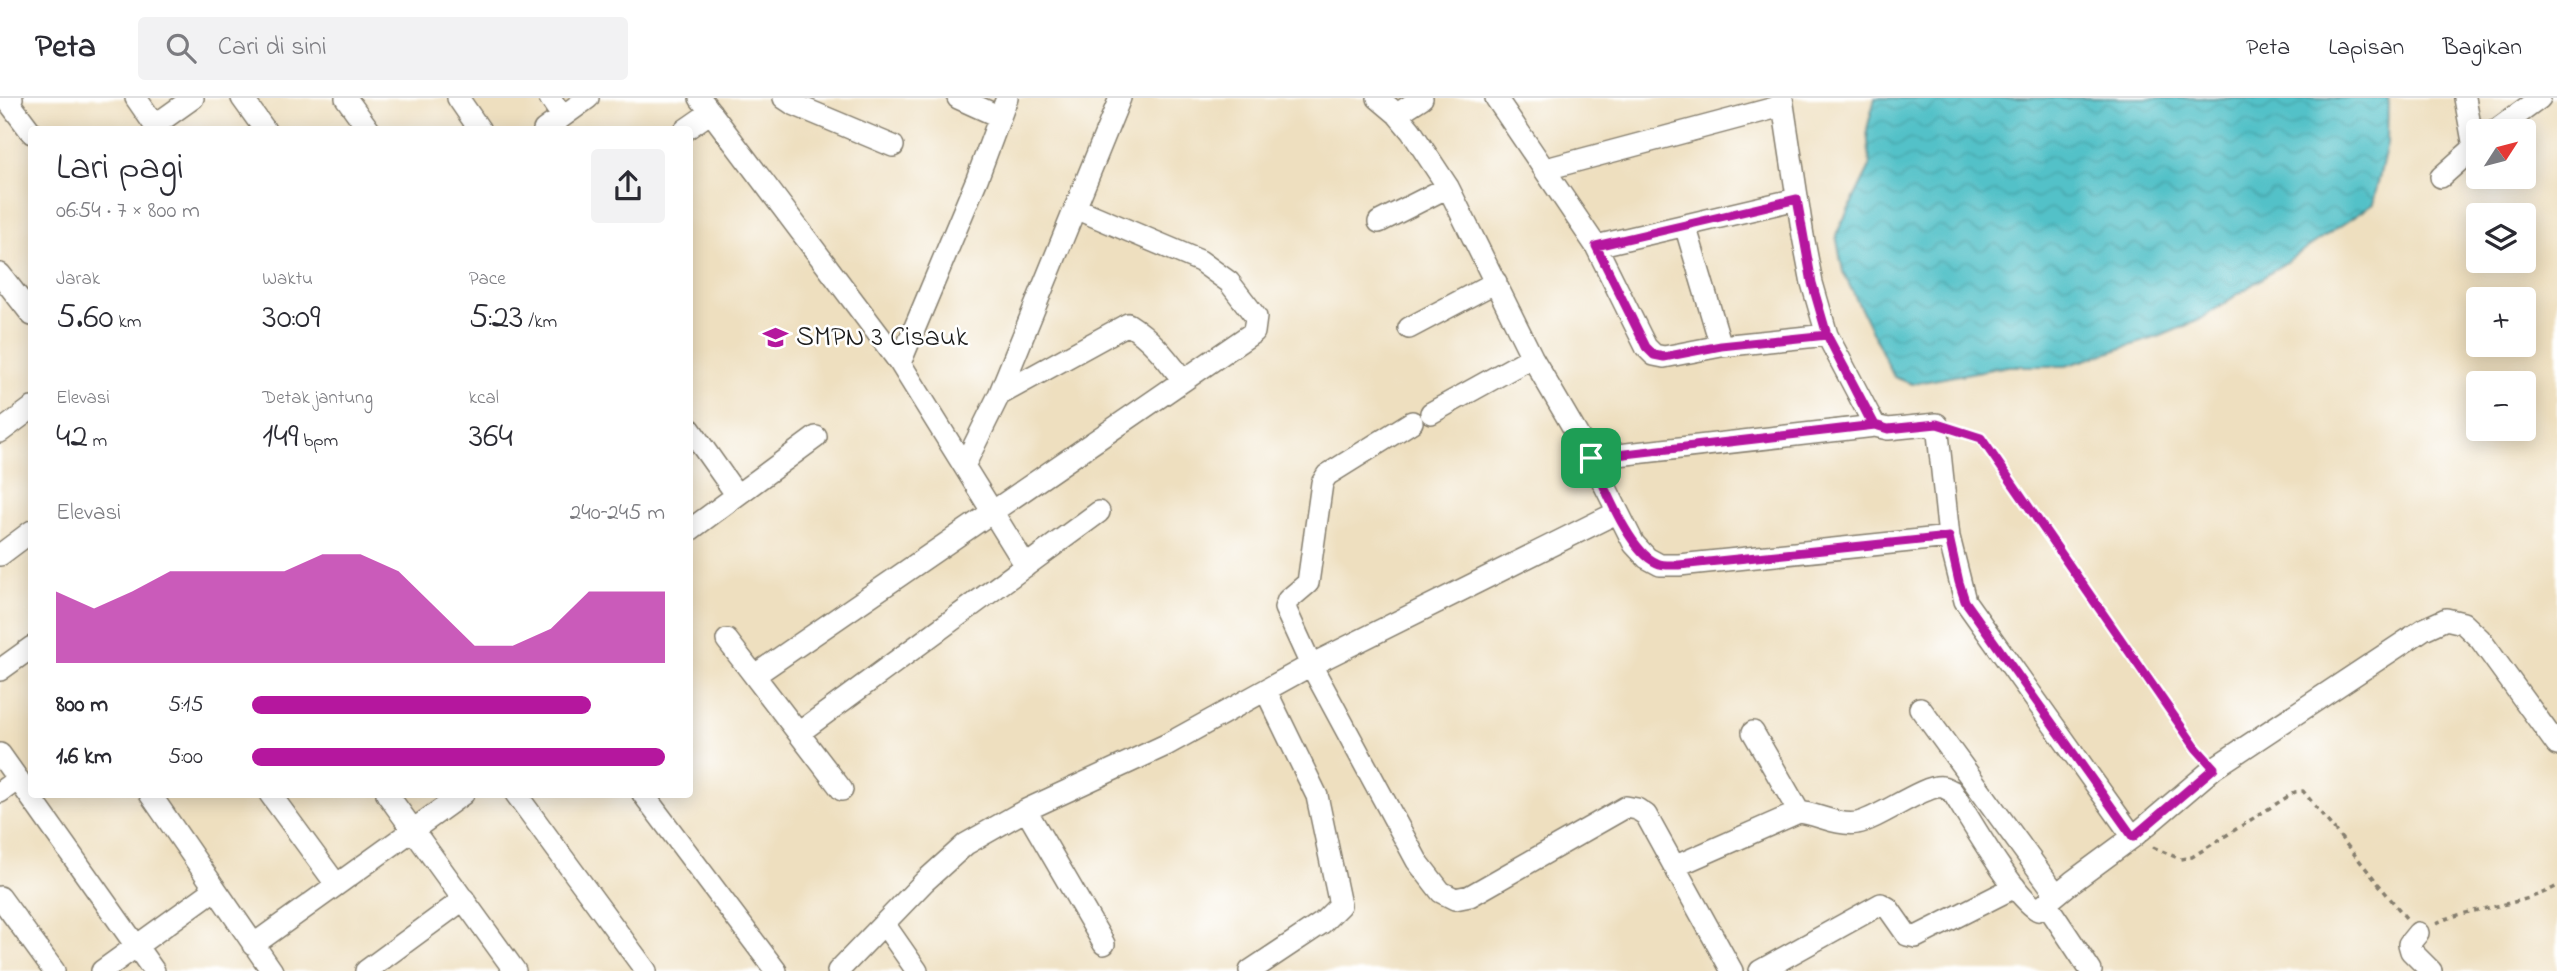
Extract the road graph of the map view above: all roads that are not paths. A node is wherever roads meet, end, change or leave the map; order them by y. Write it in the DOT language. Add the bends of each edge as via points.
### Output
graph roads {
  1 [pos="136,98"];
  2 [pos="193,98"];
  3 [pos="242,98"];
  4 [pos="346,98"];
  5 [pos="458,98"];
  6 [pos="550,98"];
  7 [pos="587,98"];
  8 [pos="784,98"];
  9 [pos="958,98"];
  10 [pos="1120,98"];
  11 [pos="1378,98"];
  12 [pos="1422,98"];
  13 [pos="1496,98"];
  14 [pos="2465,98"];
  15 [pos="2540,98"];
  16 [pos="7,101"];
  17 [pos="1782,102"];
  18 [pos="706,105"];
  19 [pos="1004,107"];
  20 [pos="1397,114"];
  21 [pos="562,116"];
  22 [pos="2470,119"];
  23 [pos="2511,119"];
  24 [pos="156,126"];
  25 [pos="158,126"];
  26 [pos="262,126"];
  27 [pos="366,126"];
  28 [pos="477,126"];
  29 [pos="549,126"];
  30 [pos="688,126"];
  31 [pos="28,127"];
  32 [pos="893,146"];
  33 [pos="2466,155"];
  34 [pos="1546,169"];
  35 [pos="2441,177"];
  36 [pos="1448,187"];
  37 [pos="1797,199"];
  38 [pos="1076,208"];
  39 [pos="1379,222"];
  40 [pos="1685,225"];
  41 [pos="1596,246"];
  42 [pos="0,274"];
  43 [pos="1496,282"];
  44 [pos="28,310"];
  45 [pos="1409,328"];
  46 [pos="1827,335"];
  47 [pos="1721,346"];
  48 [pos="1532,357"];
  49 [pos="900,363"];
  50 [pos="1183,380"];
  51 [pos="999,395"];
  52 [pos="28,410"];
  53 [pos="4,422"];
  54 [pos="1875,425"];
  55 [pos="693,433"];
  56 [pos="816,437"];
  57 [pos="1591,458"];
  58 [pos="964,466"];
  59 [pos="736,494"];
  60 [pos="1099,512"];
  61 [pos="1618,512"];
  62 [pos="992,513"];
  63 [pos="693,528"];
  64 [pos="28,534"];
  65 [pos="1949,537"];
  66 [pos="0,555"];
  67 [pos="1026,566"];
  68 [pos="727,640"];
  69 [pos="28,650"];
  70 [pos="1311,665"];
  71 [pos="0,670"];
  72 [pos="755,675"];
  73 [pos="1266,691"];
  74 [pos="1920,708"];
  75 [pos="800,732"];
  76 [pos="1754,732"];
  77 [pos="2557,745"];
  78 [pos="0,754"];
  79 [pos="18,779"];
  80 [pos="842,790"];
  81 [pos="0,792"];
  82 [pos="28,793"];
  83 [pos="31,798"];
  84 [pos="153,798"];
  85 [pos="277,798"];
  86 [pos="390,798"];
  87 [pos="458,798"];
  88 [pos="519,798"];
  89 [pos="646,798"];
  90 [pos="1026,810"];
  91 [pos="1798,812"];
  92 [pos="414,830"];
  93 [pos="2133,837"];
  94 [pos="1676,866"];
  95 [pos="337,884"];
  96 [pos="2015,887"];
  97 [pos="214,890"];
  98 [pos="0,897"];
  99 [pos="464,899"];
  100 [pos="2052,900"];
  101 [pos="885,925"];
  102 [pos="2418,933"];
  103 [pos="1104,944"];
  104 [pos="253,945"];
  105 [pos="136,946"];
  106 [pos="54,971"];
  107 [pos="102,971"];
  108 [pos="154,971"];
  109 [pos="272,971"];
  110 [pos="366,971"];
  111 [pos="515,971"];
  112 [pos="646,971"];
  113 [pos="776,971"];
  114 [pos="838,971"];
  115 [pos="917,971"];
  116 [pos="1250,971"];
  117 [pos="1732,971"];
  118 [pos="1760,971"];
  119 [pos="2091,971"];
  120 [pos="2431,971"];
  1 -- 24 [label="street"];
  2 -- 25 [label="street"];
  3 -- 26 [label="street"];
  4 -- 27 [label="street"];
  5 -- 28 [label="street"];
  6 -- 21 [label="street"];
  7 -- 21 [label="street"];
  8 -- 32 [label="street"];
  9 -- 19 [label="street"];
  10 -- 38 [label="street"];
  11 -- 20 [label="street"];
  12 -- 20 [label="street"];
  13 -- 34 [label="street"];
  14 -- 22 [label="street"];
  15 -- 23 [label="street"];
  16 -- 31 [label="street"];
  17 -- 34 [label="street"];
  17 -- 37 [label="street"];
  18 -- 30 [label="street"];
  18 -- 49 [label="street"];
  19 -- 49 [label="street"];
  20 -- 36 [label="street"];
  21 -- 29 [label="street"];
  33 -- 35 [label="street"];
  34 -- 41 [label="street"];
  36 -- 39 [label="street"];
  36 -- 43 [label="street"];
  37 -- 40 [label="street"];
  37 -- 46 [label="street"];
  38 -- 50 [label="street" via="1200,261 1229,282 1256,317 1254,332"];
  38 -- 51 [label="street"];
  40 -- 41 [label="street"];
  40 -- 47 [label="street"];
  41 -- 47 [label="street" via="1654,355"];
  42 -- 44 [label="street"];
  43 -- 45 [label="street"];
  43 -- 48 [label="street"];
  46 -- 47 [label="street"];
  46 -- 54 [label="street"];
  48 -- 57 [label="street"];
  48 -- 70 [label="street" via="1327,475 1322,483 1308,583 1285,608"];
  49 -- 58 [label="street"];
  50 -- 51 [label="street" via="1145,334 1129,324"];
  50 -- 62 [label="street"];
  51 -- 58 [label="street"];
  52 -- 53 [label="street"];
  54 -- 57 [label="street"];
  54 -- 65 [label="street" via="1888,429 1937,424"];
  55 -- 59 [label="street"];
  56 -- 59 [label="street"];
  57 -- 61 [label="street"];
  58 -- 62 [label="street"];
  59 -- 63 [label="street"];
  60 -- 67 [label="street"];
  61 -- 65 [label="street" via="1634,544 1660,565"];
  61 -- 70 [label="street"];
  62 -- 67 [label="street"];
  62 -- 72 [label="street"];
  64 -- 66 [label="street"];
  65 -- 93 [label="street" via="1970,609"];
  67 -- 75 [label="street"];
  68 -- 72 [label="street"];
  69 -- 71 [label="street"];
  70 -- 73 [label="street"];
  70 -- 94 [label="street" via="1417,861 1441,892 1455,899 1470,896 1626,807 1646,815"];
  72 -- 75 [label="street"];
  73 -- 90 [label="street" via="1166,745"];
  73 -- 116 [label="street" via="1317,796 1340,905 1322,923"];
  74 -- 100 [label="street"];
  75 -- 80 [label="street"];
  76 -- 91 [label="street"];
  77 -- 93 [label="street" via="2480,639 2463,623 2446,620 2424,629 2214,768"];
  78 -- 79 [label="street"];
  79 -- 81 [label="street"];
  79 -- 82 [label="street"];
  83 -- 105 [label="street"];
  84 -- 97 [label="street"];
  85 -- 95 [label="street"];
  86 -- 92 [label="street"];
  87 -- 92 [label="street"];
  88 -- 112 [label="street"];
  89 -- 113 [label="street"];
  90 -- 101 [label="street" via="966,844"];
  90 -- 103 [label="street"];
  91 -- 94 [label="street"];
  91 -- 96 [label="street" via="1856,823 1941,786 1952,791"];
  92 -- 95 [label="street"];
  92 -- 99 [label="street"];
  93 -- 100 [label="street"];
  94 -- 117 [label="street"];
  95 -- 104 [label="street"];
  96 -- 100 [label="street" via="2038,910"];
  96 -- 118 [label="street" via="1916,937 1907,935 1881,904"];
  97 -- 104 [label="street"];
  97 -- 105 [label="street"];
  98 -- 106 [label="street"];
  99 -- 110 [label="street"];
  99 -- 111 [label="street"];
  100 -- 119 [label="street"];
  101 -- 114 [label="street"];
  101 -- 115 [label="street"];
  102 -- 120 [label="street" via="2409,944 2411,951"];
  104 -- 109 [label="street"];
  105 -- 107 [label="street"];
  105 -- 108 [label="street"];
}
